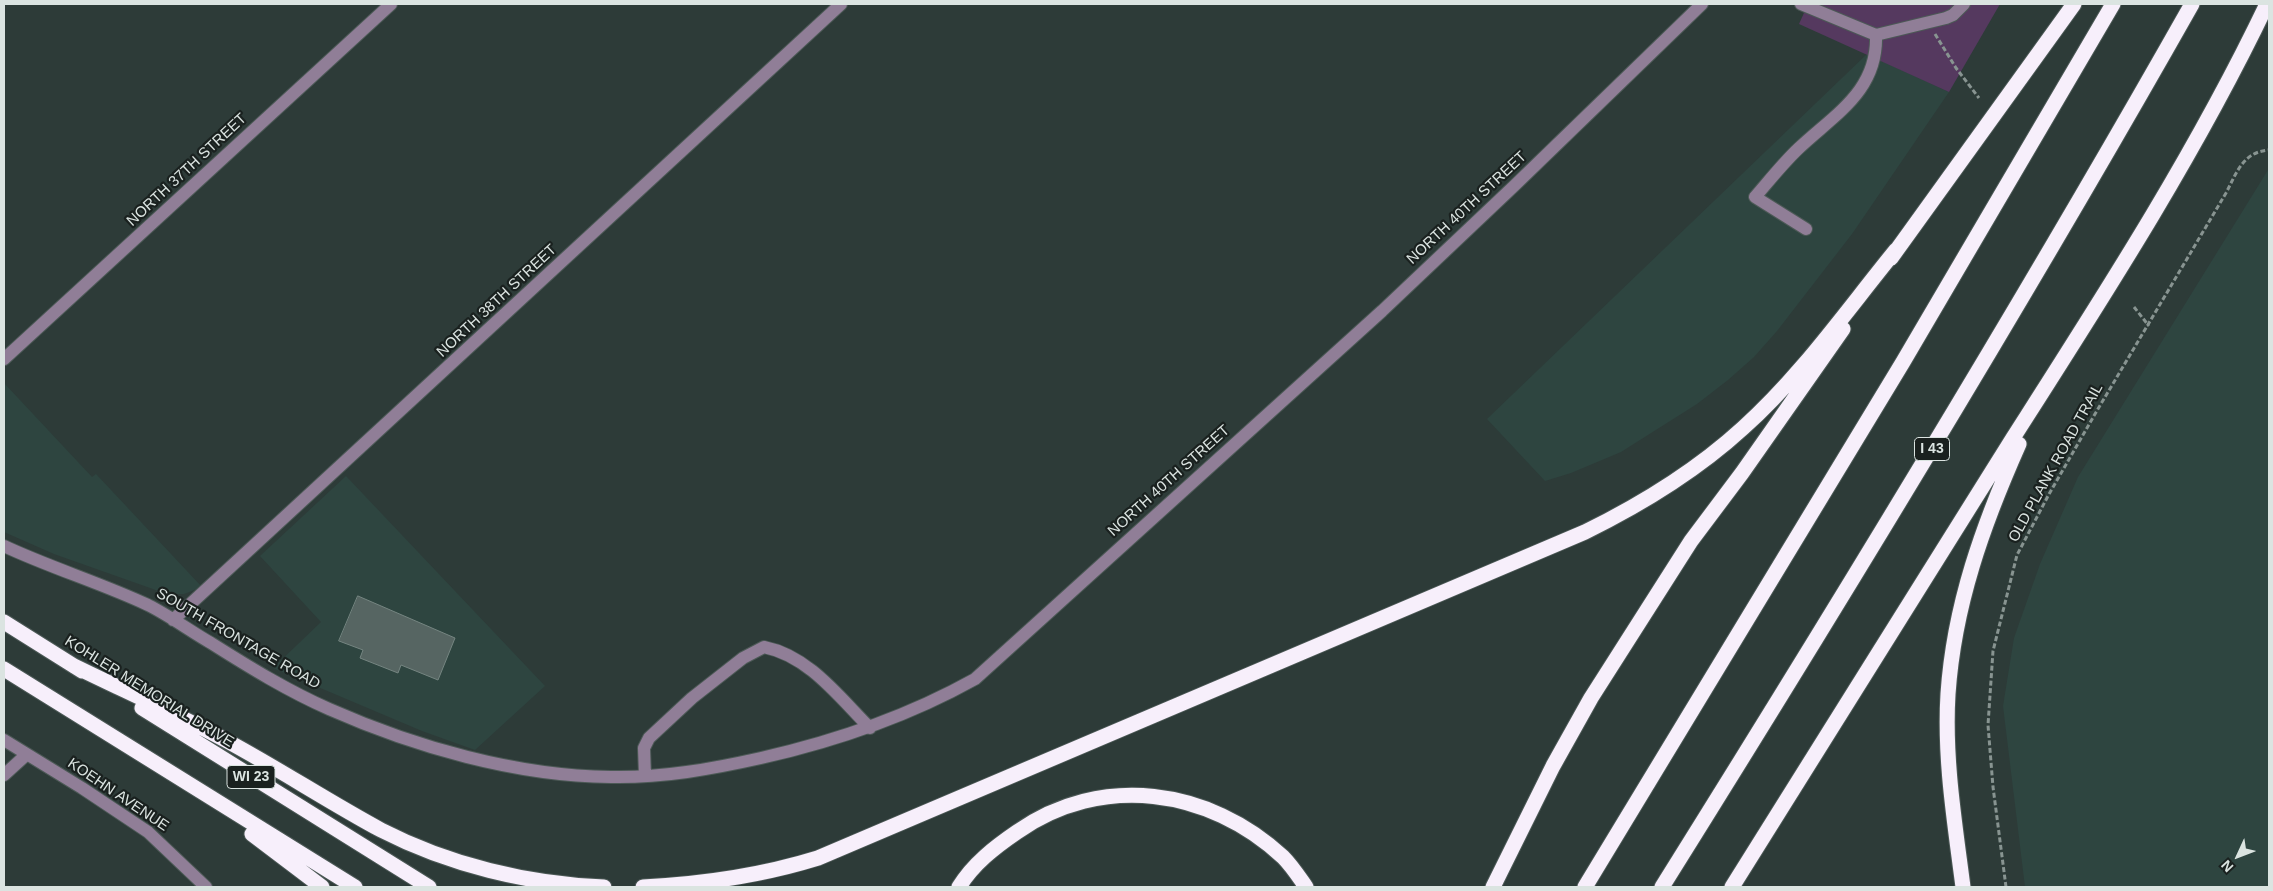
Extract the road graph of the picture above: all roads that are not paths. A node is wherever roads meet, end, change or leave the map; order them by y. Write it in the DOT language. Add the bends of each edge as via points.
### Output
graph roads {
  1 [pos="391,4"];
  2 [pos="841,4"];
  3 [pos="1702,4"];
  4 [pos="1801,4"];
  5 [pos="1964,4"];
  6 [pos="2074,4"];
  7 [pos="2113,4"];
  8 [pos="2192,4"];
  9 [pos="2267,4"];
  10 [pos="1823,7"];
  11 [pos="1876,35"];
  12 [pos="1806,229"];
  13 [pos="1896,250"];
  14 [pos="4,359"];
  15 [pos="2040,397"];
  16 [pos="4,546"];
  17 [pos="173,620"];
  18 [pos="4,622"];
  19 [pos="74,666"];
  20 [pos="4,670"];
  21 [pos="870,728"];
  22 [pos="4,740"];
  23 [pos="126,746"];
  24 [pos="26,755"];
  25 [pos="4,775"];
  26 [pos="645,776"];
  27 [pos="206,887"];
  28 [pos="322,887"];
  29 [pos="355,887"];
  30 [pos="429,887"];
  31 [pos="604,887"];
  32 [pos="644,887"];
  33 [pos="960,887"];
  34 [pos="1306,887"];
  35 [pos="1493,887"];
  36 [pos="1585,887"];
  37 [pos="1662,887"];
  38 [pos="1732,887"];
  39 [pos="1963,887"];
  1 -- 14 [label="street, NORTH 37TH STREET"];
  2 -- 17 [label="street, NORTH 38TH STREET"];
  3 -- 21 [label="street, NORTH 40TH STREET" via="1382,311 975,679 911,712"];
  4 -- 10 [label="street"];
  5 -- 11 [label="street" via="1950,17"];
  6 -- 13 [label="highway"];
  7 -- 36 [label="highway" via="1903,362"];
  8 -- 37 [label="highway, I 43" via="1956,410"];
  9 -- 15 [label="highway" via="2246,50 2201,130"];
  10 -- 11 [label="street"];
  11 -- 12 [label="street" via="1874,62 1863,87 1789,158 1754,197"];
  13 -- 32 [label="highway" via="1785,386 1744,428 1692,470 1628,511 818,858 744,877"];
  13 -- 35 [label="highway" via="1742,473 1691,541 1622,648 1553,766"];
  15 -- 38 [label="highway"];
  15 -- 39 [label="highway" via="1993,503 1976,551 1963,594 1953,648 1948,740"];
  16 -- 17 [label="street, SOUTH FRONTAGE ROAD" via="150,606"];
  17 -- 26 [label="street, SOUTH FRONTAGE ROAD" via="277,683 319,704 426,745 542,771 610,777"];
  18 -- 19 [label="highway, KOHLER MEMORIAL DRIVE / WI 23"];
  19 -- 30 [label="highway, KOHLER MEMORIAL DRIVE / WI 23"];
  19 -- 31 [label="highway" via="227,741 383,831 427,850 528,879"];
  20 -- 23 [label="highway, WI 23"];
  21 -- 26 [label="street, SOUTH FRONTAGE ROAD" via="817,745 730,765"];
  21 -- 26 [label="street" via="820,677 792,656 764,647 743,658 699,692 649,738 644,748"];
  22 -- 24 [label="street, KOEHN AVENUE"];
  23 -- 28 [label="highway"];
  23 -- 29 [label="highway, WI 23"];
  24 -- 25 [label="street"];
  24 -- 27 [label="street, KOEHN AVENUE" via="148,832"];
  33 -- 34 [label="highway" via="997,845 1028,824 1070,806 1129,795 1190,802 1226,817 1283,858"];
}
